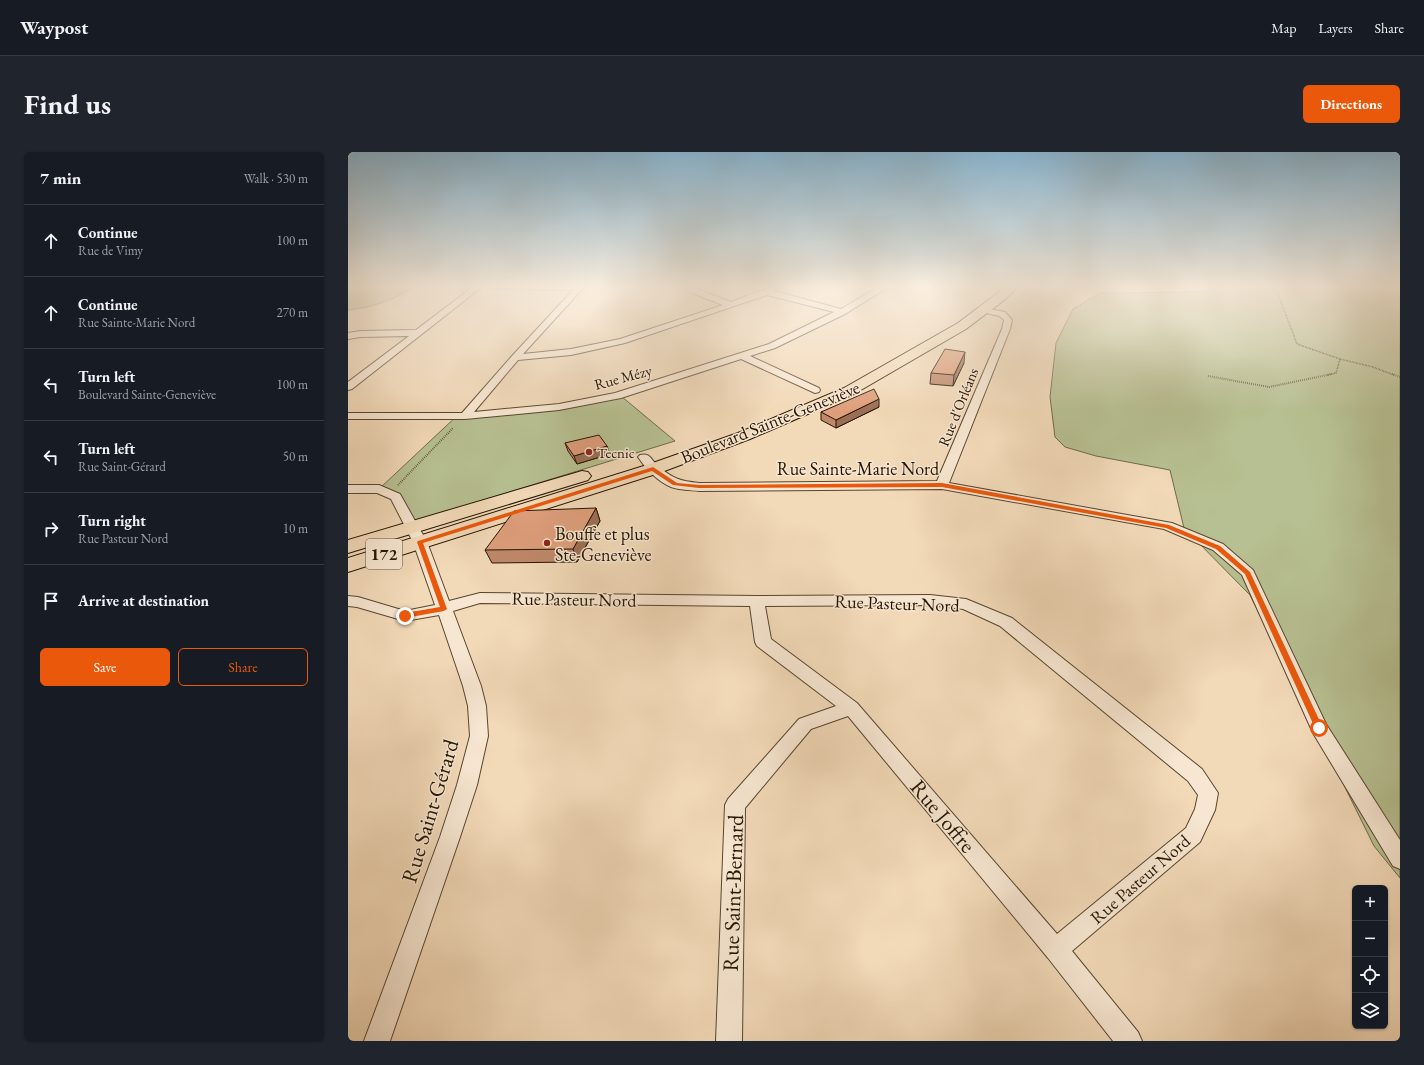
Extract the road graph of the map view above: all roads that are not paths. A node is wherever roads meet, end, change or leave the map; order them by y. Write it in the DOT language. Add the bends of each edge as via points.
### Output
graph roads {
  1 [pos="424,327"];
  2 [pos="543,327"];
  3 [pos="663,327"];
  4 [pos="810,327"];
  5 [pos="960,327"];
  6 [pos="1006,327"];
  7 [pos="417,333"];
  8 [pos="348,336"];
  9 [pos="742,356"];
  10 [pos="515,358"];
  11 [pos="348,387"];
  12 [pos="815,390"];
  13 [pos="348,416"];
  14 [pos="465,416"];
  15 [pos="649,463"];
  16 [pos="942,485"];
  17 [pos="348,489"];
  18 [pos="416,535"];
  19 [pos="348,547"];
  20 [pos="348,565"];
  21 [pos="348,601"];
  22 [pos="757,601"];
  23 [pos="444,609"];
  24 [pos="851,708"];
  25 [pos="1400,859"];
  26 [pos="1056,950"];
  27 [pos="378,1041"];
  28 [pos="729,1041"];
  29 [pos="1129,1041"];
  1 -- 7 [label="street"];
  2 -- 10 [label="street"];
  3 -- 10 [label="street" via="622,341 571,352"];
  4 -- 9 [label="street, Rue Mézy" via="772,346"];
  5 -- 15 [label="main road, Boulevard Sainte-Geneviève / 172" via="914,356 849,391 744,436"];
  6 -- 16 [label="street, Rue d'Orléans"];
  7 -- 8 [label="street"];
  7 -- 11 [label="street"];
  9 -- 12 [label="street"];
  9 -- 14 [label="street, Rue Mézy" via="618,396 559,407"];
  10 -- 14 [label="street"];
  13 -- 14 [label="street, Rue Mézy"];
  15 -- 16 [label="street, Rue Sainte-Marie Nord" via="675,484 699,487"];
  15 -- 18 [label="main road, Boulevard Sainte-Geneviève / 172"];
  16 -- 25 [label="street, Rue Sainte-Marie Nord" via="1167,526 1218,547 1248,573 1319,728"];
  17 -- 18 [label="street, Rue Saint-Gérard" via="379,489 390,493 396,498"];
  18 -- 19 [label="main road, Boulevard Sainte-Geneviève / 172"];
  18 -- 20 [label="main road, Boulevard Sainte-Geneviève / 172"];
  18 -- 23 [label="street, Rue Saint-Gérard"];
  21 -- 23 [label="street, Rue Pasteur Nord" via="405,616"];
  22 -- 23 [label="street, Rue Pasteur Nord" via="480,598"];
  22 -- 24 [label="street, Rue Joffre" via="763,642"];
  22 -- 26 [label="street, Rue Pasteur Nord" via="930,600 966,604 1006,622 1195,775 1208,793 1205,810 1193,835"];
  23 -- 27 [label="street, Rue Saint-Gérard" via="476,700 479,736 450,837"];
  24 -- 26 [label="street, Rue Joffre"];
  24 -- 28 [label="street, Rue Saint-Bernard" via="805,724 734,805"];
  26 -- 29 [label="street, Rue Joffre"];
}
